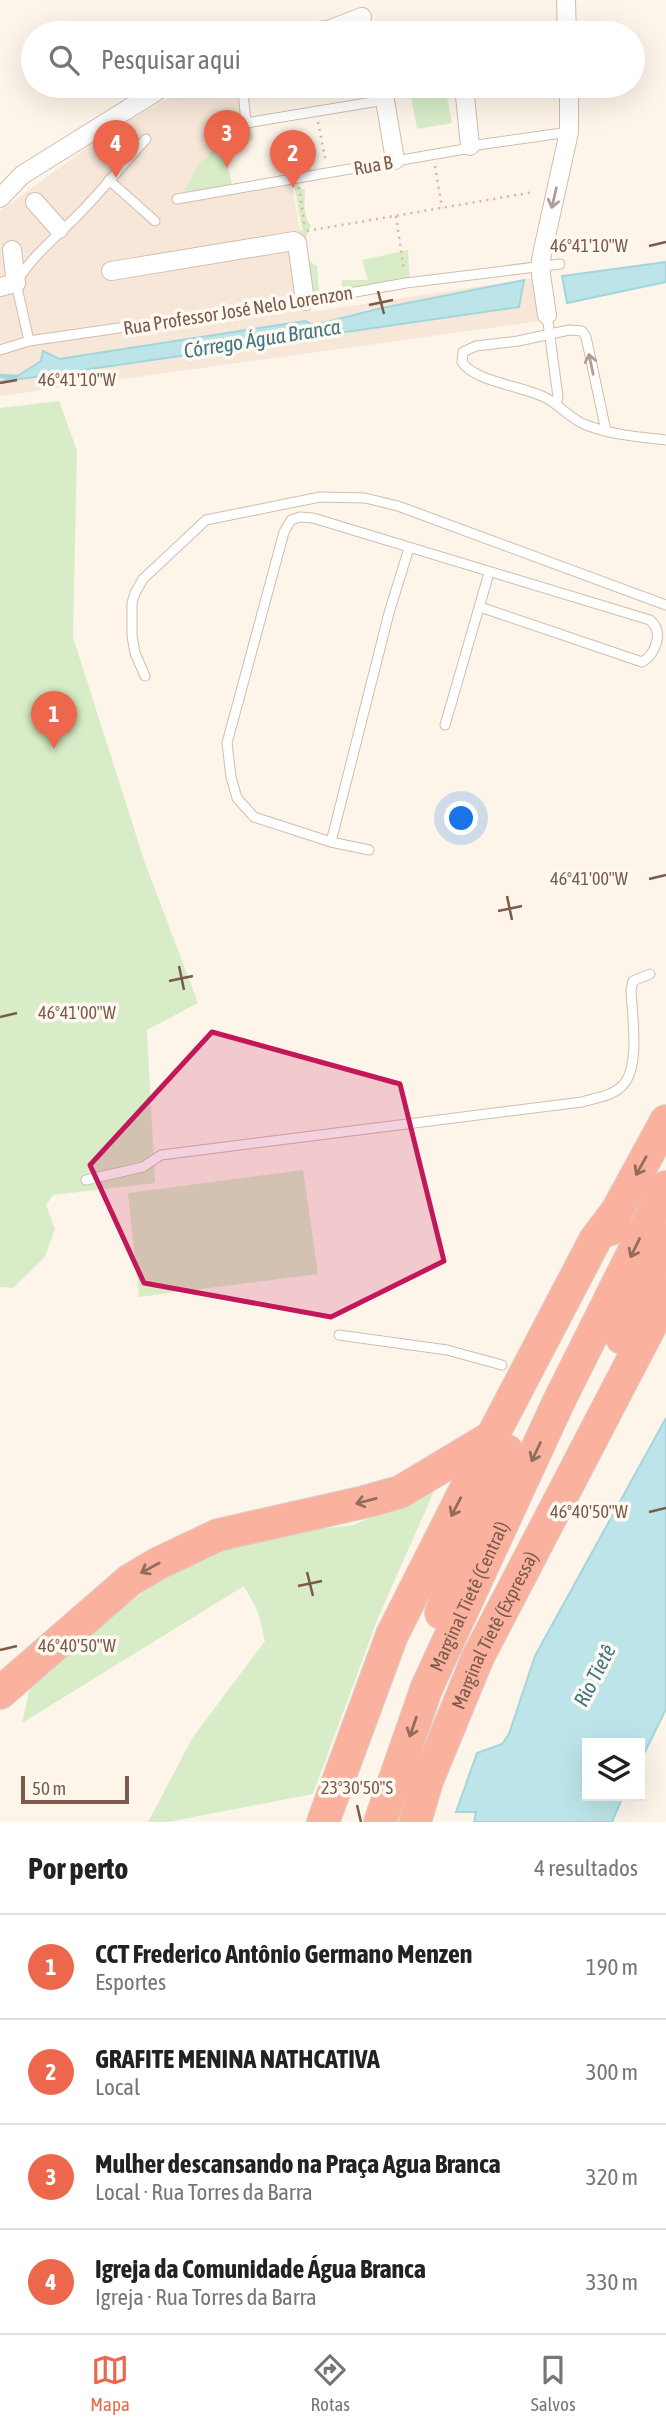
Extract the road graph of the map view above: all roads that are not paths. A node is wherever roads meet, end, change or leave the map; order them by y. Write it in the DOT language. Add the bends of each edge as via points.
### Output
graph roads {
  1 [pos="566,0"];
  2 [pos="362,17"];
  3 [pos="352,21"];
  4 [pos="567,21"];
  5 [pos="146,98"];
  6 [pos="244,98"];
  7 [pos="465,98"];
  8 [pos="569,98"];
  9 [pos="388,100"];
  10 [pos="569,132"];
  11 [pos="146,139"];
  12 [pos="471,146"];
  13 [pos="396,160"];
  14 [pos="109,180"];
  15 [pos="0,198"];
  16 [pos="177,199"];
  17 [pos="36,202"];
  18 [pos="155,221"];
  19 [pos="59,229"];
  20 [pos="12,250"];
  21 [pos="560,264"];
  22 [pos="540,266"];
  23 [pos="111,271"];
  24 [pos="8,285"];
  25 [pos="305,301"];
  26 [pos="548,324"];
  27 [pos="29,341"];
  28 [pos="0,350"];
  29 [pos="556,404"];
  30 [pos="606,431"];
  31 [pos="666,440"];
  32 [pos="409,548"];
  33 [pos="489,573"];
  34 [pos="666,605"];
  35 [pos="480,607"];
  36 [pos="145,676"];
  37 [pos="445,725"];
  38 [pos="331,842"];
  39 [pos="369,850"];
  40 [pos="650,974"];
  41 [pos="666,1121"];
  42 [pos="86,1180"];
  43 [pos="666,1187"];
  44 [pos="617,1211"];
  45 [pos="666,1240"];
  46 [pos="666,1296"];
  47 [pos="339,1335"];
  48 [pos="502,1365"];
  49 [pos="492,1437"];
  50 [pos="571,1479"];
  51 [pos="427,1687"];
  52 [pos="0,1693"];
  53 [pos="323,1822"];
  54 [pos="380,1822"];
  55 [pos="415,1822"];
  1 -- 4 [label="street"];
  2 -- 3 [label="street"];
  5 -- 15 [label="street" via="22,175"];
  6 -- 9 [label="lane" via="246,123"];
  7 -- 12 [label="street"];
  8 -- 10 [label="street"];
  9 -- 13 [label="street"];
  10 -- 12 [label="lane, Rua B"];
  10 -- 22 [label="street, one-way"];
  11 -- 14 [label="lane"];
  12 -- 13 [label="lane, Rua B"];
  13 -- 16 [label="lane, Rua B"];
  14 -- 18 [label="lane"];
  14 -- 24 [label="lane"];
  17 -- 19 [label="street"];
  20 -- 24 [label="street"];
  21 -- 22 [label="lane, Rua Professor José Nelo Lorenzon"];
  22 -- 25 [label="lane, Rua Professor José Nelo Lorenzon"];
  22 -- 26 [label="street"];
  23 -- 25 [label="street" via="293,241 297,243"];
  24 -- 27 [label="lane"];
  25 -- 27 [label="lane, Rua Professor José Nelo Lorenzon"];
  26 -- 29 [label="lane"];
  26 -- 29 [label="lane" via="518,341 467,349 461,357 472,372"];
  30 -- 26 [label="lane, one-way" via="586,337 577,329"];
  27 -- 28 [label="lane, Rua Professor José Nelo Lorenzon"];
  29 -- 30 [label="lane" via="584,424"];
  30 -- 31 [label="lane"];
  32 -- 33 [label="lane"];
  32 -- 38 [label="lane"];
  32 -- 38 [label="lane" via="313,518 291,520 234,713 227,743 237,799 254,817"];
  33 -- 35 [label="lane"];
  33 -- 35 [label="lane" via="650,620 659,633 650,657 642,662"];
  34 -- 36 [label="lane" via="398,506 365,498 320,497 206,520 144,579 132,603 132,636"];
  35 -- 37 [label="lane"];
  38 -- 39 [label="lane"];
  40 -- 42 [label="lane" via="634,981 631,990 634,1063 622,1086 609,1094 582,1102 161,1155 144,1167"];
  41 -- 44 [label="highway, one-way"];
  43 -- 51 [label="highway, Marginal Tietê (Central), one-way" via="559,1401"];
  44 -- 49 [label="highway" via="595,1240"];
  44 -- 51 [label="highway" via="458,1566 434,1637"];
  45 -- 50 [label="highway" via="579,1433"];
  46 -- 50 [label="highway, Marginal Tietê (Expressa)"];
  47 -- 48 [label="lane" via="447,1350"];
  49 -- 52 [label="highway, one-way" via="400,1492 218,1535 157,1564 130,1580"];
  49 -- 53 [label="highway, one-way" via="392,1635"];
  50 -- 55 [label="highway, Marginal Tietê (Expressa)" via="478,1657"];
  51 -- 54 [label="highway, Marginal Tietê (Central), one-way"];
}
